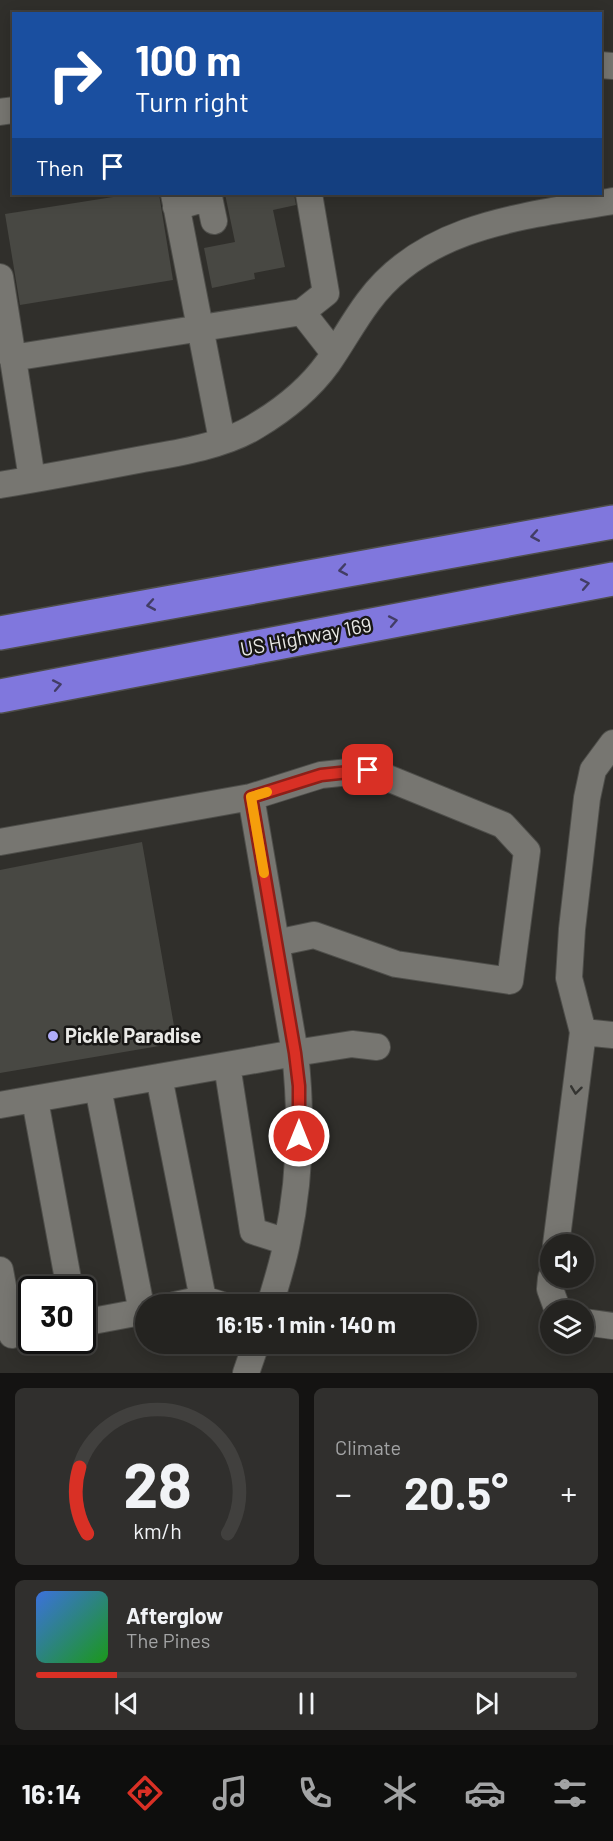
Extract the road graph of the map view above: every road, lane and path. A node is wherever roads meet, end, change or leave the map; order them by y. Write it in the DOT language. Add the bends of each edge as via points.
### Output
graph roads {
  1 [pos="309,195"];
  2 [pos="175,200"];
  3 [pos="613,201"];
  4 [pos="211,204"];
  5 [pos="0,276"];
  6 [pos="302,312"];
  7 [pos="199,327"];
  8 [pos="334,353"];
  9 [pos="12,358"];
  10 [pos="222,441"];
  11 [pos="32,479"];
  12 [pos="0,485"];
  13 [pos="613,522"];
  14 [pos="613,579"];
  15 [pos="0,633"];
  16 [pos="0,696"];
  17 [pos="613,743"];
  18 [pos="251,797"];
  19 [pos="0,842"];
  20 [pos="276,943"];
  21 [pos="583,1032"];
  22 [pos="613,1035"];
  23 [pos="377,1047"];
  24 [pos="295,1053"];
  25 [pos="227,1065"];
  26 [pos="159,1077"];
  27 [pos="99,1088"];
  28 [pos="35,1100"];
  29 [pos="0,1105"];
  30 [pos="557,1234"];
  31 [pos="287,1242"];
  32 [pos="0,1270"];
  33 [pos="67,1276"];
  34 [pos="140,1294"];
  35 [pos="210,1294"];
  36 [pos="273,1294"];
  37 [pos="135,1314"];
  38 [pos="96,1321"];
  39 [pos="594,1323"];
  40 [pos="613,1326"];
  41 [pos="14,1334"];
  42 [pos="253,1354"];
  43 [pos="246,1373"];
  1 -- 6 [label="street" via="326,293"];
  2 -- 4 [label="street"];
  2 -- 7 [label="street"];
  3 -- 8 [label="street" via="478,227 417,255 369,301"];
  5 -- 9 [label="street"];
  6 -- 7 [label="street"];
  6 -- 8 [label="street"];
  7 -- 9 [label="street"];
  7 -- 10 [label="street"];
  8 -- 10 [label="street" via="327,365 283,408 254,428"];
  9 -- 11 [label="street"];
  10 -- 11 [label="street"];
  11 -- 12 [label="street"];
  13 -- 15 [label="highway, one-way"];
  16 -- 14 [label="highway, US Highway 169, one-way"];
  17 -- 21 [label="street" via="593,770 572,929 569,978"];
  18 -- 19 [label="street"];
  18 -- 20 [label="street"];
  18 -- 20 [label="street" via="321,775 368,770 503,825 527,851 510,981 396,964 314,935"];
  20 -- 24 [label="street"];
  21 -- 22 [label="street"];
  21 -- 30 [label="street, one-way"];
  23 -- 24 [label="street" via="352,1044"];
  24 -- 25 [label="street"];
  24 -- 31 [label="street" via="299,1136"];
  25 -- 26 [label="street"];
  25 -- 31 [label="street" via="253,1232"];
  26 -- 27 [label="street"];
  26 -- 35 [label="street"];
  27 -- 28 [label="street"];
  27 -- 34 [label="street"];
  28 -- 29 [label="street"];
  28 -- 33 [label="street"];
  31 -- 36 [label="street"];
  32 -- 41 [label="street"];
  37 -- 38 [label="street"];
  39 -- 40 [label="street"];
  42 -- 43 [label="street"];
}
